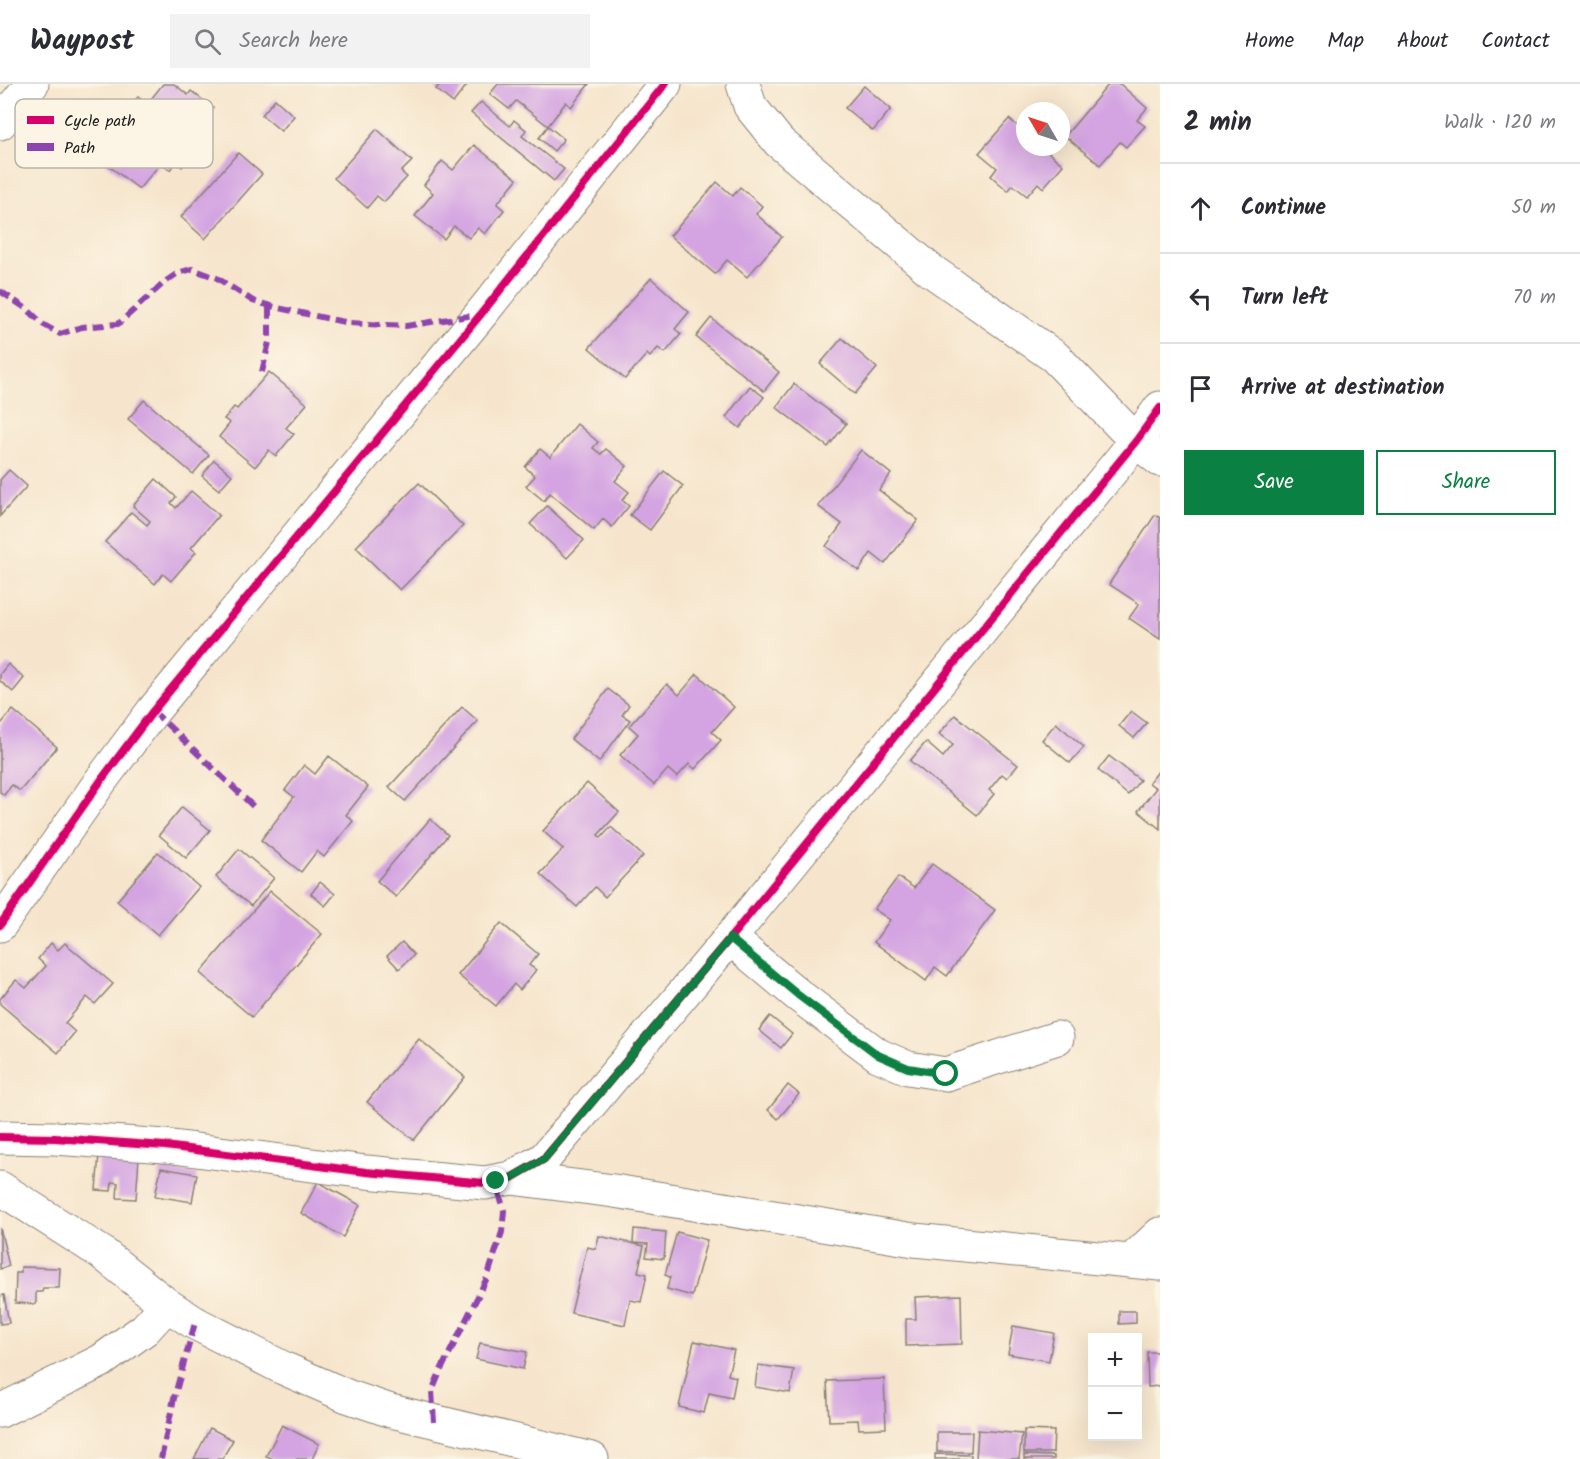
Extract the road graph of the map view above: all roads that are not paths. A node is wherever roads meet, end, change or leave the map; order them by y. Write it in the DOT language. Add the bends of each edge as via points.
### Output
graph roads {
  1 [pos="32,84"];
  2 [pos="665,84"];
  3 [pos="743,84"];
  4 [pos="20,99"];
  5 [pos="15,105"];
  6 [pos="0,123"];
  7 [pos="1160,408"];
  8 [pos="1148,450"];
  9 [pos="0,925"];
  10 [pos="730,938"];
  11 [pos="1057,1038"];
  12 [pos="0,1137"];
  13 [pos="511,1178"];
  14 [pos="0,1188"];
  15 [pos="1160,1234"];
  16 [pos="1145,1263"];
  17 [pos="167,1305"];
  18 [pos="0,1411"];
  19 [pos="517,1450"];
  20 [pos="592,1459"];
  1 -- 4 [label="street"];
  2 -- 9 [label="street" via="153,711"];
  3 -- 8 [label="street" via="750,106 778,142 929,269 1055,357"];
  5 -- 6 [label="street"];
  7 -- 8 [label="street"];
  8 -- 10 [label="street"];
  10 -- 11 [label="street" via="878,1055 908,1068 946,1074"];
  10 -- 13 [label="street" via="544,1159"];
  12 -- 13 [label="street" via="165,1146 485,1183"];
  13 -- 16 [label="street" via="914,1240"];
  14 -- 17 [label="street" via="102,1253"];
  15 -- 16 [label="street"];
  17 -- 18 [label="street" via="145,1329 101,1361"];
  17 -- 19 [label="street" via="283,1368 347,1396"];
  19 -- 20 [label="street"];
}
